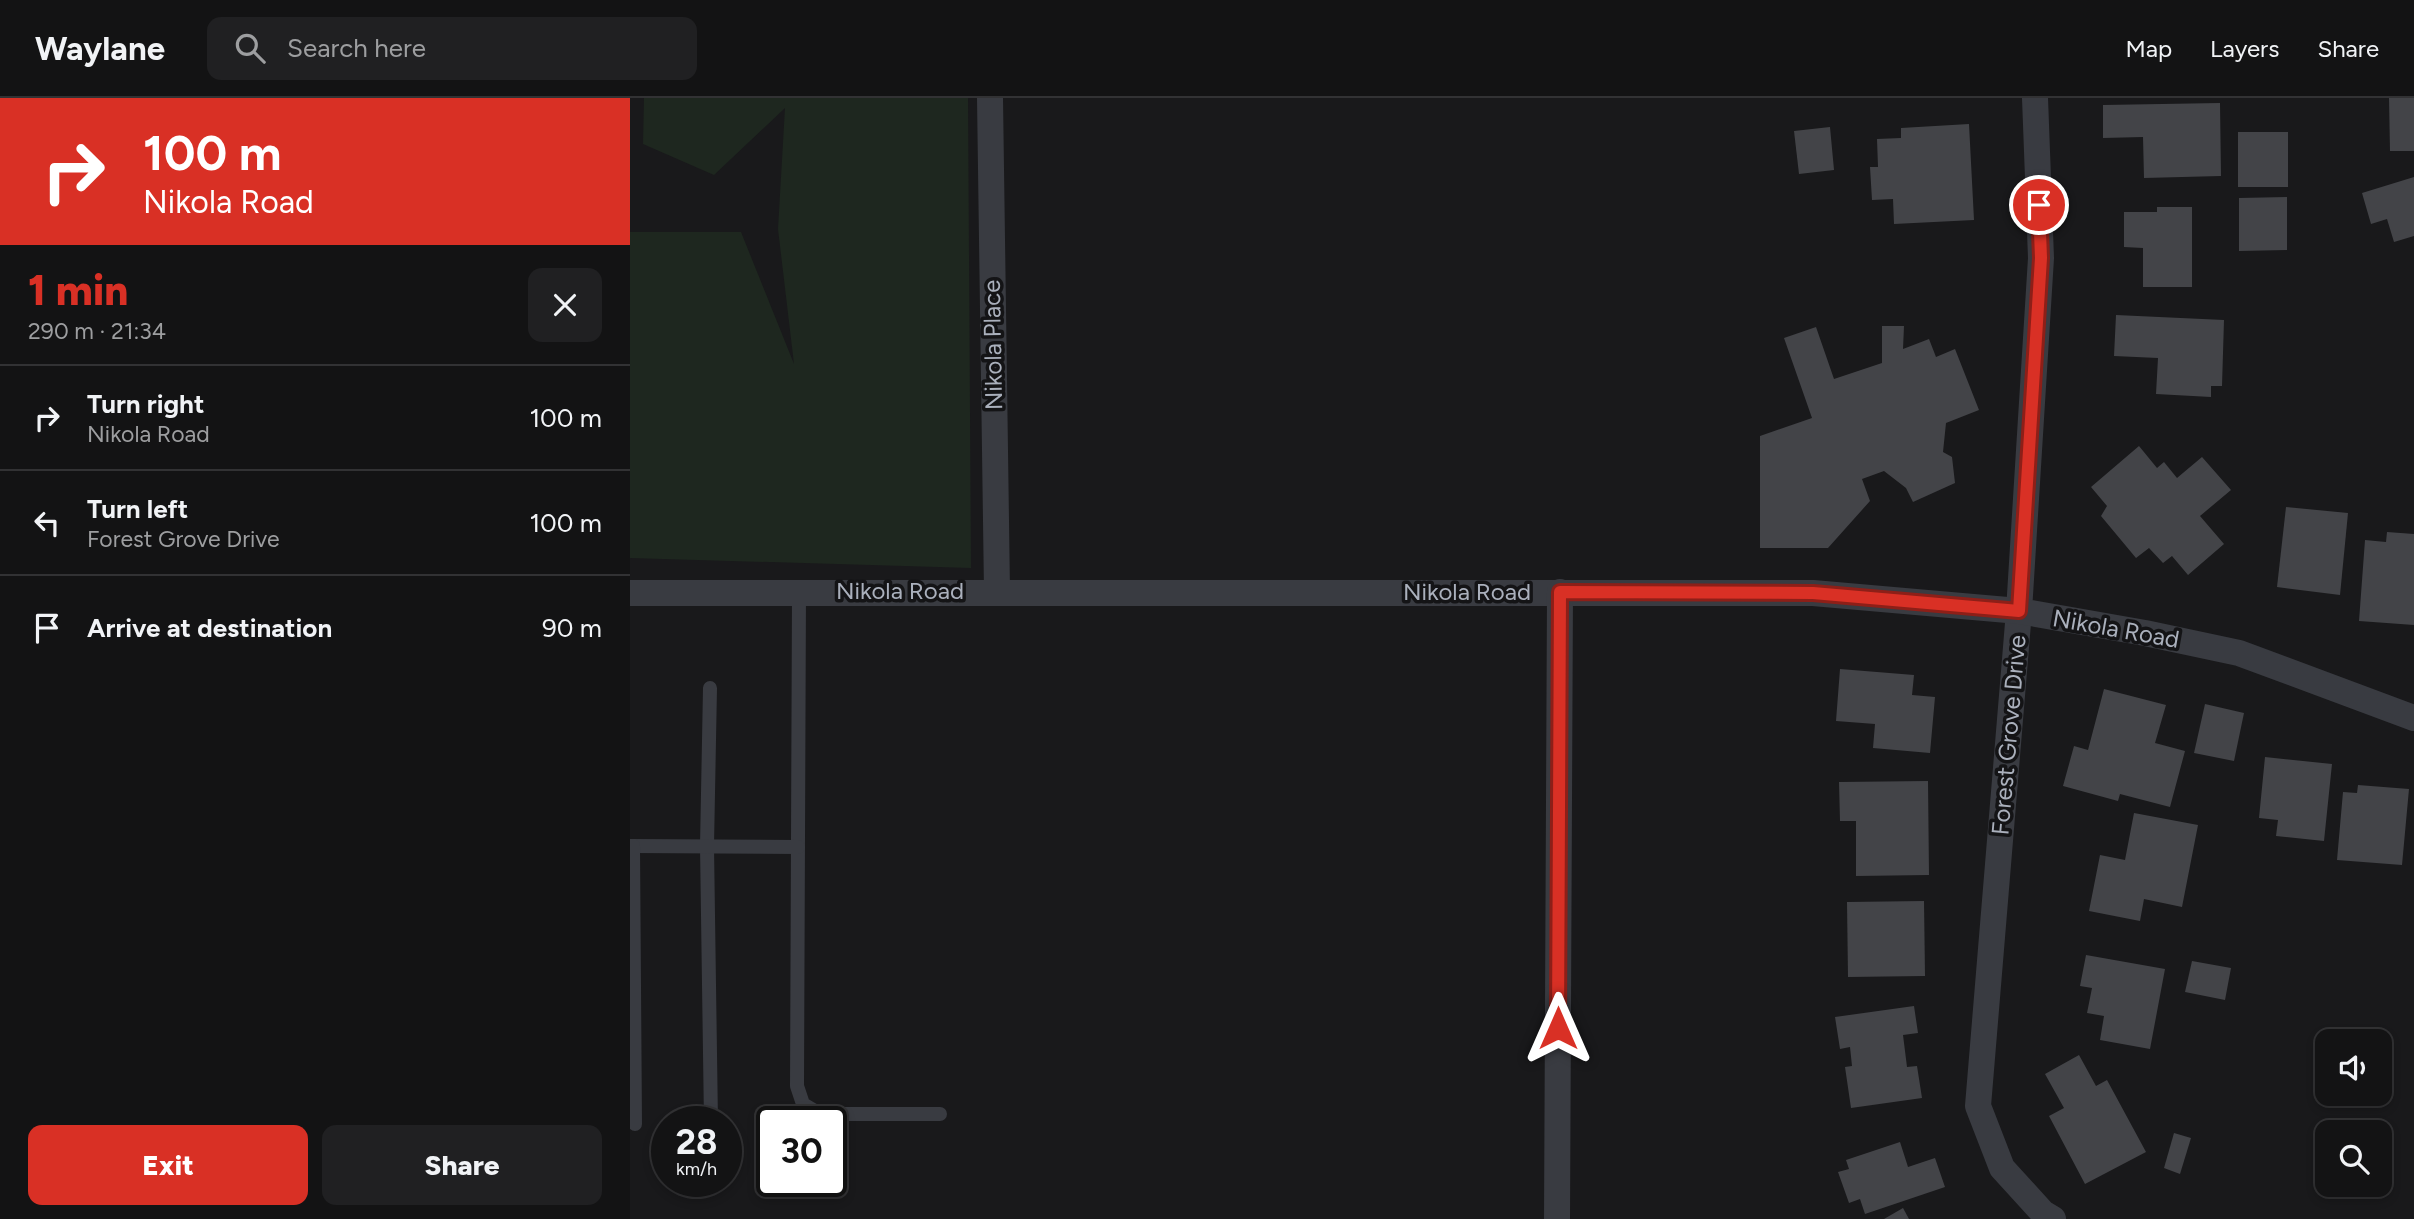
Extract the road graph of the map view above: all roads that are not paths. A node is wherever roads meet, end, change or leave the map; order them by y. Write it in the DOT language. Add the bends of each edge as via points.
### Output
graph roads {
  1 [pos="990,98"];
  2 [pos="2035,98"];
  3 [pos="997,591"];
  4 [pos="799,592"];
  5 [pos="1560,592"];
  6 [pos="630,593"];
  7 [pos="2019,611"];
  8 [pos="710,688"];
  9 [pos="2414,718"];
  10 [pos="631,846"];
  11 [pos="708,846"];
  12 [pos="798,847"];
  13 [pos="711,1106"];
  14 [pos="940,1114"];
  15 [pos="635,1124"];
  16 [pos="1557,1219"];
  17 [pos="2053,1219"];
  1 -- 3 [label="street, Nikola Place"];
  2 -- 7 [label="street, Forest Grove Drive" via="2041,258"];
  3 -- 4 [label="street, Nikola Road"];
  3 -- 5 [label="street, Nikola Road"];
  4 -- 6 [label="street, Nikola Road"];
  4 -- 12 [label="lane"];
  5 -- 7 [label="street, Nikola Road" via="1813,593"];
  5 -- 16 [label="street"];
  7 -- 9 [label="street, Nikola Road" via="2239,653"];
  7 -- 17 [label="street, Forest Grove Drive" via="1978,1105 2001,1168"];
  8 -- 11 [label="lane"];
  10 -- 11 [label="lane"];
  10 -- 15 [label="lane"];
  11 -- 12 [label="lane"];
  11 -- 13 [label="lane"];
  12 -- 14 [label="lane" via="797,1086 803,1104 820,1114"];
}
